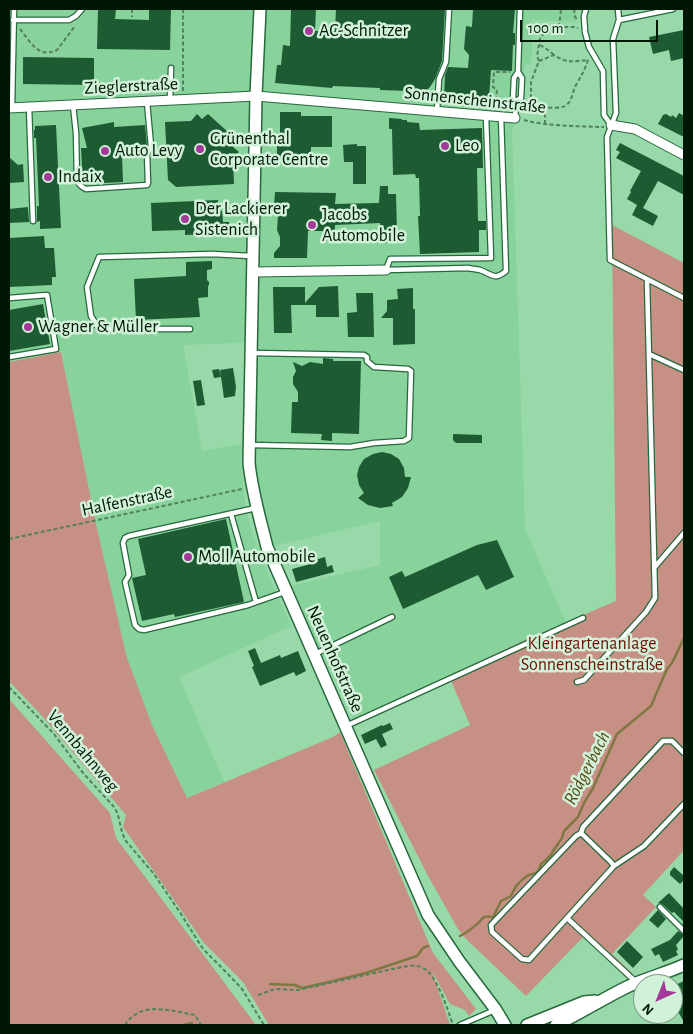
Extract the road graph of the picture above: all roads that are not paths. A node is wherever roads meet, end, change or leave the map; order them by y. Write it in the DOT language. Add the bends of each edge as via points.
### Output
graph roads {
  1 [pos="14,9"];
  2 [pos="82,9"];
  3 [pos="260,9"];
  4 [pos="449,9"];
  5 [pos="520,9"];
  6 [pos="586,9"];
  7 [pos="618,9"];
  8 [pos="673,9"];
  9 [pos="14,20"];
  10 [pos="619,20"];
  11 [pos="171,68"];
  12 [pos="518,72"];
  13 [pos="256,96"];
  14 [pos="170,100"];
  15 [pos="516,101"];
  16 [pos="147,102"];
  17 [pos="73,105"];
  18 [pos="29,107"];
  19 [pos="11,108"];
  20 [pos="437,112"];
  21 [pos="494,117"];
  22 [pos="515,118"];
  23 [pos="611,125"];
  24 [pos="684,155"];
  25 [pos="33,221"];
  26 [pos="253,256"];
  27 [pos="386,270"];
  28 [pos="253,272"];
  29 [pos="647,280"];
  30 [pos="9,298"];
  31 [pos="684,298"];
  32 [pos="190,329"];
  33 [pos="251,353"];
  34 [pos="649,354"];
  35 [pos="9,357"];
  36 [pos="684,370"];
  37 [pos="250,445"];
  38 [pos="256,508"];
  39 [pos="231,514"];
  40 [pos="684,533"];
  41 [pos="654,568"];
  42 [pos="286,592"];
  43 [pos="256,602"];
  44 [pos="392,617"];
  45 [pos="583,618"];
  46 [pos="313,655"];
  47 [pos="577,682"];
  48 [pos="345,727"];
  49 [pos="684,753"];
  50 [pos="684,804"];
  51 [pos="581,833"];
  52 [pos="614,866"];
  53 [pos="660,907"];
  54 [pos="568,918"];
  55 [pos="684,931"];
  56 [pos="684,967"];
  57 [pos="663,974"];
  58 [pos="633,980"];
  59 [pos="633,984"];
  60 [pos="599,1001"];
  61 [pos="496,1010"];
  62 [pos="460,1025"];
  63 [pos="505,1025"];
  64 [pos="527,1025"];
  65 [pos="556,1025"];
  1 -- 9 [label="lane"];
  2 -- 9 [label="lane" via="69,20"];
  3 -- 13 [label="street, Neuenhofstraße"];
  4 -- 20 [label="lane" via="446,62 438,79"];
  5 -- 12 [label="lane"];
  6 -- 23 [label="lane" via="585,32 602,71 604,115"];
  7 -- 10 [label="lane"];
  8 -- 10 [label="lane"];
  9 -- 19 [label="lane"];
  10 -- 23 [label="lane" via="613,39 616,112"];
  11 -- 14 [label="lane"];
  12 -- 15 [label="lane" via="514,78 513,98"];
  12 -- 15 [label="lane" via="522,78 521,98"];
  13 -- 14 [label="street, Zieglerstraße"];
  13 -- 20 [label="street, Sonnenscheinstraße"];
  13 -- 26 [label="street, Neuenhofstraße"];
  14 -- 16 [label="street, Zieglerstraße"];
  15 -- 22 [label="lane"];
  16 -- 17 [label="street, Zieglerstraße"];
  16 -- 17 [label="lane" via="151,146 146,152 147,185 86,189 78,185 77,180"];
  17 -- 18 [label="street, Zieglerstraße"];
  18 -- 19 [label="street, Zieglerstraße"];
  18 -- 25 [label="lane"];
  20 -- 21 [label="street, Sonnenscheinstraße"];
  21 -- 22 [label="street, Sonnenscheinstraße"];
  21 -- 27 [label="lane" via="491,258 390,259"];
  21 -- 27 [label="lane" via="506,271 492,277 468,268"];
  23 -- 24 [label="street" via="636,129"];
  23 -- 29 [label="lane" via="607,138 610,260"];
  26 -- 28 [label="street, Neuenhofstraße"];
  26 -- 32 [label="lane" via="99,257 87,287 91,316 99,329"];
  27 -- 28 [label="street"];
  28 -- 33 [label="street, Neuenhofstraße"];
  29 -- 31 [label="lane"];
  29 -- 34 [label="lane"];
  30 -- 35 [label="lane" via="47,295 56,349"];
  33 -- 37 [label="street, Neuenhofstraße"];
  33 -- 37 [label="lane" via="364,354 374,367 411,371 409,438 404,441 350,447"];
  34 -- 36 [label="lane"];
  34 -- 41 [label="lane"];
  37 -- 38 [label="street, Neuenhofstraße" via="249,463"];
  38 -- 39 [label="lane"];
  38 -- 42 [label="street, Neuenhofstraße" via="267,547"];
  39 -- 43 [label="lane"];
  39 -- 43 [label="lane" via="125,538 123,543 129,575 125,582 135,625 144,630"];
  40 -- 41 [label="lane"];
  41 -- 47 [label="lane" via="654,598 646,612 584,680"];
  42 -- 43 [label="lane"];
  42 -- 46 [label="street, Neuenhofstraße"];
  44 -- 46 [label="lane"];
  45 -- 48 [label="lane"];
  46 -- 48 [label="street, Neuenhofstraße"];
  48 -- 61 [label="street, Neuenhofstraße" via="428,915"];
  49 -- 51 [label="lane" via="672,741 662,741"];
  50 -- 52 [label="lane" via="644,846"];
  51 -- 52 [label="lane"];
  51 -- 54 [label="lane" via="491,925 492,932 522,959 529,960"];
  52 -- 54 [label="lane"];
  53 -- 55 [label="lane"];
  54 -- 58 [label="lane"];
  56 -- 57 [label="street"];
  59 -- 60 [label="street"];
  60 -- 64 [label="street" via="584,1002"];
  60 -- 65 [label="street"];
  61 -- 62 [label="lane"];
  61 -- 63 [label="street, Neuenhofstraße"];
}
